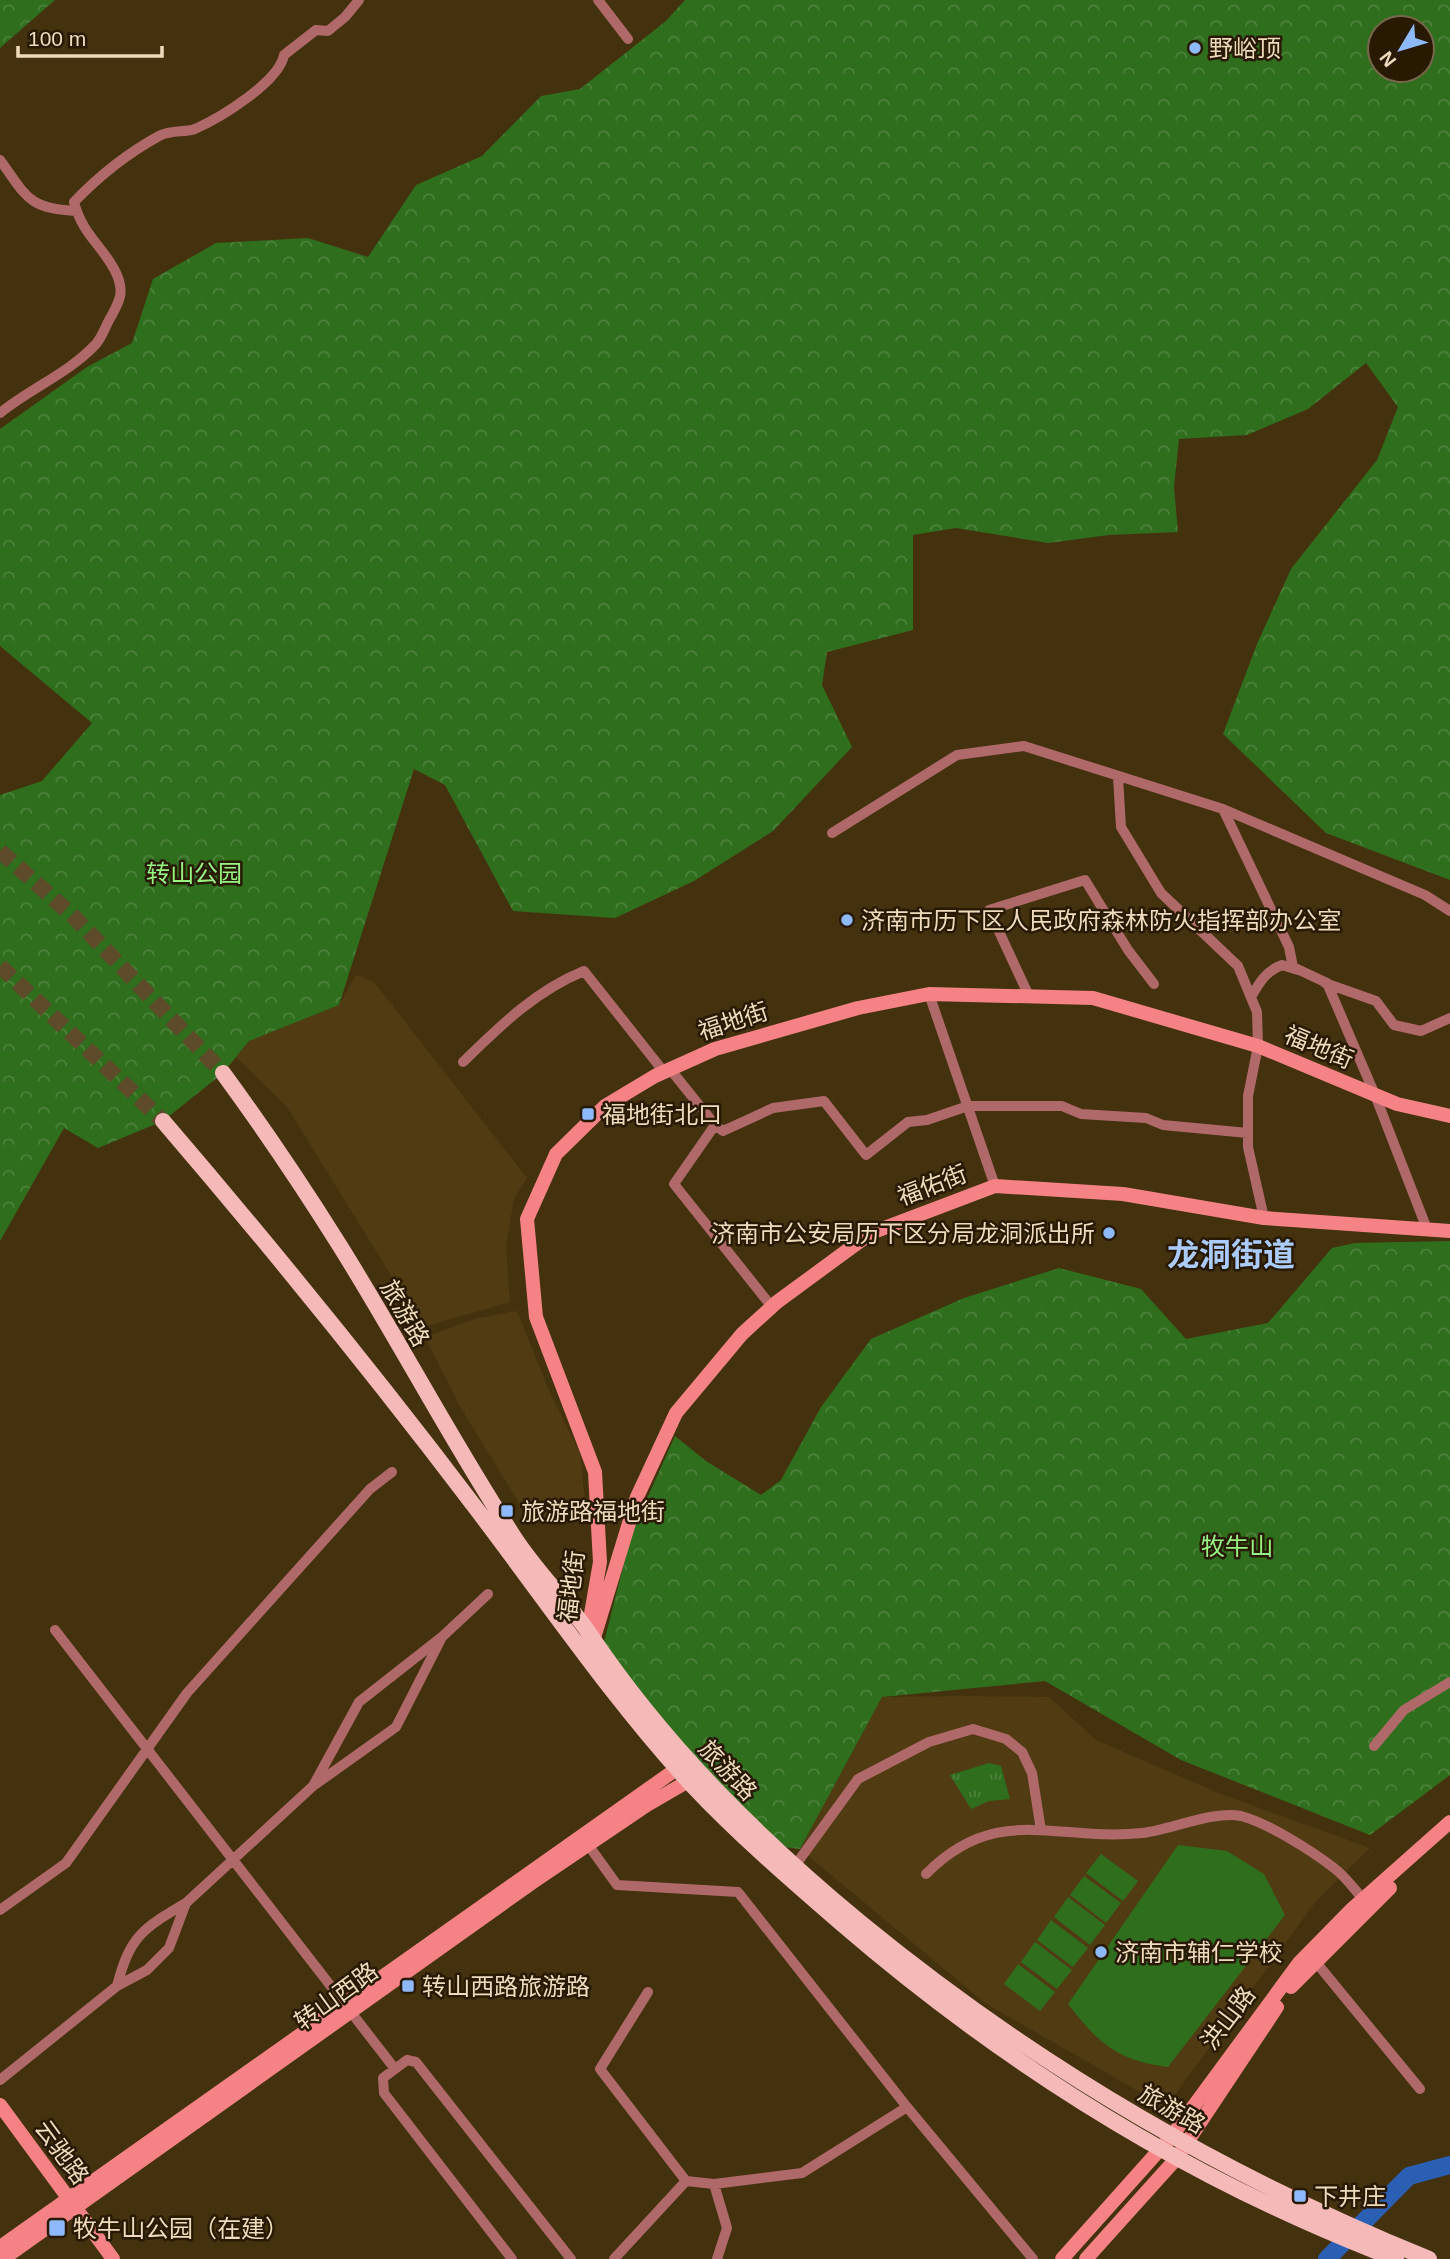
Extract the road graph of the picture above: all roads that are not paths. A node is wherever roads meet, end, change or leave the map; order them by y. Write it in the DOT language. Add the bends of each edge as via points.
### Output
graph roads {
  1 [pos="359,0"];
  2 [pos="598,0"];
  3 [pos="628,39"];
  4 [pos="0,160"];
  5 [pos="77,211"];
  6 [pos="0,413"];
  7 [pos="1118,777"];
  8 [pos="1223,809"];
  9 [pos="832,833"];
  10 [pos="1450,911"];
  11 [pos="1293,967"];
  12 [pos="1154,984"];
  13 [pos="1327,984"];
  14 [pos="929,994"];
  15 [pos="1029,996"];
  16 [pos="1251,998"];
  17 [pos="1450,1017"];
  18 [pos="1258,1046"];
  19 [pos="463,1062"];
  20 [pos="667,1071"];
  21 [pos="223,1073"];
  22 [pos="1375,1095"];
  23 [pos="968,1106"];
  24 [pos="1450,1116"];
  25 [pos="163,1121"];
  26 [pos="715,1125"];
  27 [pos="1248,1133"];
  28 [pos="995,1186"];
  29 [pos="1264,1218"];
  30 [pos="1427,1229"];
  31 [pos="1450,1231"];
  32 [pos="772,1307"];
  33 [pos="391,1472"];
  34 [pos="488,1594"];
  35 [pos="55,1630"];
  36 [pos="443,1636"];
  37 [pos="588,1642"];
  38 [pos="1450,1682"];
  39 [pos="1374,1746"];
  40 [pos="148,1748"];
  41 [pos="689,1771"];
  42 [pos="313,1786"];
  43 [pos="1450,1822"];
  44 [pos="1041,1830"];
  45 [pos="1450,1833"];
  46 [pos="589,1846"];
  47 [pos="234,1859"];
  48 [pos="794,1867"];
  49 [pos="926,1874"];
  50 [pos="1363,1899"];
  51 [pos="186,1903"];
  52 [pos="0,1910"];
  53 [pos="1315,1961"];
  54 [pos="117,1986"];
  55 [pos="648,1992"];
  56 [pos="349,2008"];
  57 [pos="395,2069"];
  58 [pos="0,2080"];
  59 [pos="1420,2090"];
  60 [pos="0,2105"];
  61 [pos="907,2108"];
  62 [pos="1178,2140"];
  63 [pos="1157,2150"];
  64 [pos="1176,2159"];
  65 [pos="686,2181"];
  66 [pos="714,2184"];
  67 [pos="72,2204"];
  68 [pos="1336,2228"];
  69 [pos="0,2247"];
  70 [pos="1386,2251"];
  71 [pos="3,2259"];
  72 [pos="113,2259"];
  73 [pos="512,2259"];
  74 [pos="571,2259"];
  75 [pos="614,2259"];
  76 [pos="717,2259"];
  77 [pos="1033,2259"];
  78 [pos="1062,2259"];
  79 [pos="1086,2259"];
  80 [pos="1429,2259"];
  1 -- 5 [label="street" via="328,31 316,30 284,55 282,66 220,116 193,130 171,129 126,157 74,202"];
  2 -- 3 [label="street"];
  4 -- 5 [label="street" via="34,204"];
  5 -- 6 [label="street" via="80,223 116,272 122,291 119,302 98,342 69,369"];
  7 -- 8 [label="street"];
  7 -- 9 [label="street" via="1024,746 957,755"];
  7 -- 16 [label="street" via="1121,827 1161,893 1238,966"];
  8 -- 10 [label="street" via="1425,895"];
  8 -- 11 [label="street" via="1289,947"];
  11 -- 13 [label="street"];
  11 -- 16 [label="street" via="1275,968 1263,977"];
  12 -- 15 [label="street" via="1085,880 989,910"];
  13 -- 17 [label="street" via="1376,1000 1394,1025 1421,1031"];
  13 -- 22 [label="street"];
  14 -- 15 [label="street, 福地街"];
  14 -- 20 [label="street, 福地街" via="858,1008 715,1048"];
  14 -- 23 [label="street"];
  15 -- 18 [label="street, 福地街" via="1093,998"];
  16 -- 18 [label="street" via="1257,1013"];
  18 -- 22 [label="street, 福地街"];
  18 -- 27 [label="street" via="1248,1096"];
  19 -- 20 [label="street" via="513,1013 584,971"];
  20 -- 26 [label="street"];
  20 -- 37 [label="street, 福地街" via="606,1106 556,1154 527,1219 536,1317 595,1472 600,1562"];
  21 -- 37 [label="main road, 旅游路" via="277,1147 342,1250 515,1539"];
  22 -- 24 [label="street, 福地街"];
  22 -- 30 [label="street"];
  23 -- 26 [label="street" via="908,1122 866,1155 824,1101 773,1108 723,1131"];
  23 -- 27 [label="street" via="1062,1106 1081,1114"];
  23 -- 28 [label="street"];
  25 -- 37 [label="main road, 旅游路" via="313,1299"];
  26 -- 32 [label="street" via="674,1184"];
  27 -- 29 [label="street"];
  28 -- 29 [label="street, 福佑街" via="1123,1194"];
  28 -- 32 [label="street, 福佑街" via="871,1233"];
  29 -- 30 [label="street, 福佑街"];
  30 -- 31 [label="street, 福佑街"];
  32 -- 37 [label="street, 福佑街" via="742,1334 676,1413 636,1497"];
  33 -- 40 [label="street" via="370,1489 187,1693"];
  34 -- 36 [label="street"];
  35 -- 40 [label="street"];
  36 -- 42 [label="street" via="359,1702"];
  36 -- 42 [label="street" via="396,1727"];
  37 -- 41 [label="main road, 旅游路" via="629,1712"];
  38 -- 39 [label="street" via="1404,1710"];
  40 -- 47 [label="street"];
  40 -- 52 [label="street" via="66,1863"];
  41 -- 46 [label="street, 转山西路"];
  41 -- 48 [label="main road, 旅游路"];
  41 -- 56 [label="street, 转山西路" via="618,1808"];
  41 -- 63 [label="main road, 旅游路" via="785,1875 942,2006 983,2038"];
  42 -- 47 [label="street"];
  43 -- 50 [label="street, 洪山路"];
  44 -- 48 [label="street" via="1032,1773 1022,1752 1006,1739 974,1729 929,1742 858,1779"];
  44 -- 49 [label="street" via="1018,1828 981,1836 947,1853"];
  44 -- 50 [label="street" via="1141,1833 1240,1816 1335,1869"];
  45 -- 53 [label="street, 洪山路"];
  46 -- 56 [label="street, 转山西路"];
  46 -- 61 [label="street" via="617,1885 738,1892"];
  47 -- 51 [label="street"];
  47 -- 56 [label="street"];
  48 -- 62 [label="main road, 旅游路" via="940,1988"];
  50 -- 62 [label="street, 洪山路" via="1299,1963 1202,2091"];
  51 -- 54 [label="street" via="169,1948 147,1970"];
  51 -- 54 [label="street" via="155,1922 127,1950"];
  53 -- 59 [label="street"];
  53 -- 62 [label="street, 洪山路"];
  54 -- 58 [label="street"];
  55 -- 65 [label="street" via="600,2069"];
  56 -- 57 [label="street"];
  56 -- 67 [label="street, 转山西路"];
  57 -- 73 [label="street" via="383,2078 384,2093"];
  57 -- 74 [label="street" via="407,2060 416,2062"];
  60 -- 67 [label="street, 云驰路"];
  61 -- 66 [label="street" via="802,2173"];
  61 -- 77 [label="street"];
  62 -- 63 [label="street, 洪山路"];
  62 -- 64 [label="street, 洪山路"];
  62 -- 68 [label="main road, 旅游路"];
  63 -- 64 [label="main road, 旅游路"];
  63 -- 78 [label="street, 洪山路" via="1107,2213"];
  64 -- 68 [label="main road, 旅游路"];
  64 -- 79 [label="street, 洪山路"];
  65 -- 66 [label="street"];
  65 -- 75 [label="street"];
  66 -- 76 [label="street" via="727,2228"];
  67 -- 69 [label="street, 转山西路"];
  67 -- 71 [label="street, 转山西路"];
  67 -- 72 [label="street, 云驰路"];
  68 -- 70 [label="main road, 旅游路"];
  70 -- 80 [label="main road, 旅游路"];
}
